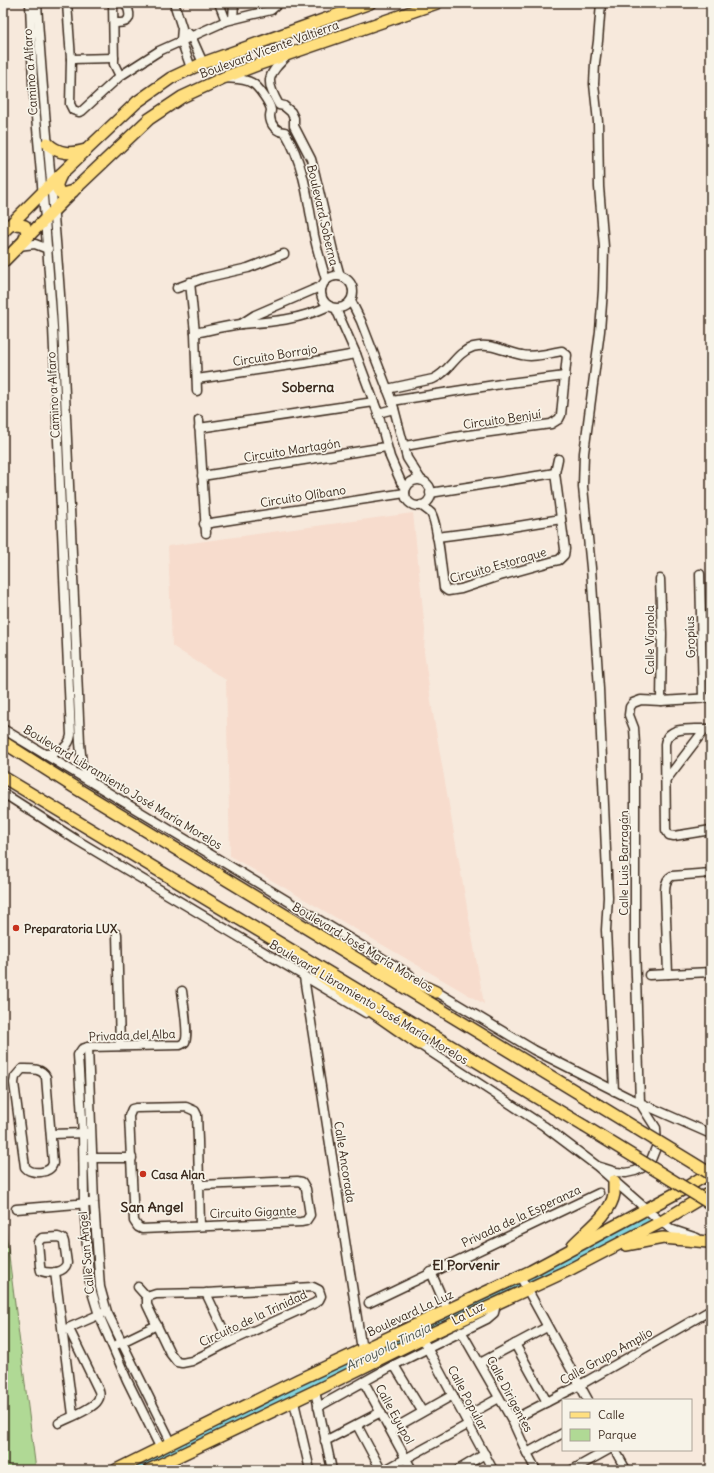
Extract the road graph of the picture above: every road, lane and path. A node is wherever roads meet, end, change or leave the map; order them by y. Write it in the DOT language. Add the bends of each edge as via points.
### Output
graph roads {
  1 [pos="30,3"];
  2 [pos="37,3"];
  3 [pos="67,3"];
  4 [pos="113,3"];
  5 [pos="126,3"];
  6 [pos="174,3"];
  7 [pos="220,3"];
  8 [pos="234,3"];
  9 [pos="279,3"];
  10 [pos="370,3"];
  11 [pos="437,3"];
  12 [pos="600,3"];
  13 [pos="229,20"];
  14 [pos="114,23"];
  15 [pos="182,28"];
  16 [pos="191,36"];
  17 [pos="181,40"];
  18 [pos="290,54"];
  19 [pos="114,58"];
  20 [pos="71,59"];
  21 [pos="202,63"];
  22 [pos="191,68"];
  23 [pos="37,73"];
  24 [pos="120,76"];
  25 [pos="223,78"];
  26 [pos="279,105"];
  27 [pos="271,111"];
  28 [pos="294,126"];
  29 [pos="285,132"];
  30 [pos="47,143"];
  31 [pos="86,150"];
  32 [pos="62,173"];
  33 [pos="51,185"];
  34 [pos="74,191"];
  35 [pos="42,193"];
  36 [pos="50,215"];
  37 [pos="6,229"];
  38 [pos="21,242"];
  39 [pos="48,249"];
  40 [pos="284,254"];
  41 [pos="3,262"];
  42 [pos="340,276"];
  43 [pos="190,282"];
  44 [pos="324,283"];
  45 [pos="177,288"];
  46 [pos="351,301"];
  47 [pos="332,308"];
  48 [pos="240,324"];
  49 [pos="195,333"];
  50 [pos="356,354"];
  51 [pos="565,376"];
  52 [pos="197,379"];
  53 [pos="387,389"];
  54 [pos="197,391"];
  55 [pos="374,402"];
  56 [pos="393,405"];
  57 [pos="378,413"];
  58 [pos="404,446"];
  59 [pos="386,447"];
  60 [pos="558,459"];
  61 [pos="68,461"];
  62 [pos="59,462"];
  63 [pos="555,473"];
  64 [pos="202,476"];
  65 [pos="421,480"];
  66 [pos="405,490"];
  67 [pos="430,493"];
  68 [pos="422,505"];
  69 [pos="561,518"];
  70 [pos="204,524"];
  71 [pos="206,533"];
  72 [pos="438,537"];
  73 [pos="700,574"];
  74 [pos="73,575"];
  75 [pos="64,576"];
  76 [pos="660,579"];
  77 [pos="707,698"];
  78 [pos="661,700"];
  79 [pos="3,729"];
  80 [pos="708,729"];
  81 [pos="5,743"];
  82 [pos="46,754"];
  83 [pos="3,777"];
  84 [pos="666,780"];
  85 [pos="93,783"];
  86 [pos="3,794"];
  87 [pos="711,830"];
  88 [pos="711,873"];
  89 [pos="117,934"];
  90 [pos="337,946"];
  91 [pos="289,949"];
  92 [pos="711,972"];
  93 [pos="668,974"];
  94 [pos="649,975"];
  95 [pos="304,977"];
  96 [pos="182,991"];
  97 [pos="436,992"];
  98 [pos="419,1044"];
  99 [pos="120,1046"];
  100 [pos="88,1047"];
  101 [pos="78,1055"];
  102 [pos="614,1091"];
  103 [pos="640,1103"];
  104 [pos="51,1134"];
  105 [pos="87,1134"];
  106 [pos="711,1134"];
  107 [pos="88,1158"];
  108 [pos="132,1158"];
  109 [pos="597,1166"];
  110 [pos="711,1173"];
  111 [pos="614,1181"];
  112 [pos="200,1185"];
  113 [pos="711,1192"];
  114 [pos="599,1193"];
  115 [pos="84,1203"];
  116 [pos="94,1203"];
  117 [pos="711,1204"];
  118 [pos="16,1209"];
  119 [pos="645,1209"];
  120 [pos="661,1222"];
  121 [pos="200,1226"];
  122 [pos="710,1243"];
  123 [pos="612,1248"];
  124 [pos="566,1252"];
  125 [pos="55,1272"];
  126 [pos="431,1272"];
  127 [pos="524,1283"];
  128 [pos="138,1287"];
  129 [pos="206,1293"];
  130 [pos="147,1296"];
  131 [pos="368,1303"];
  132 [pos="496,1304"];
  133 [pos="447,1309"];
  134 [pos="711,1310"];
  135 [pos="107,1312"];
  136 [pos="99,1315"];
  137 [pos="157,1325"];
  138 [pos="547,1327"];
  139 [pos="66,1329"];
  140 [pos="461,1331"];
  141 [pos="122,1342"];
  142 [pos="229,1342"];
  143 [pos="425,1343"];
  144 [pos="515,1344"];
  145 [pos="113,1347"];
  146 [pos="362,1350"];
  147 [pos="480,1363"];
  148 [pos="394,1364"];
  149 [pos="364,1382"];
  150 [pos="580,1385"];
  151 [pos="315,1391"];
  152 [pos="452,1394"];
  153 [pos="499,1398"];
  154 [pos="587,1399"];
  155 [pos="294,1402"];
  156 [pos="547,1402"];
  157 [pos="318,1408"];
  158 [pos="381,1412"];
  159 [pos="422,1412"];
  160 [pos="73,1415"];
  161 [pos="467,1420"];
  162 [pos="512,1420"];
  163 [pos="59,1423"];
  164 [pos="357,1425"];
  165 [pos="391,1430"];
  166 [pos="562,1434"];
  167 [pos="171,1442"];
  168 [pos="325,1442"];
  169 [pos="160,1447"];
  170 [pos="606,1451"];
  171 [pos="616,1451"];
  172 [pos="526,1453"];
  173 [pos="485,1454"];
  174 [pos="406,1458"];
  175 [pos="581,1468"];
  176 [pos="116,1470"];
  177 [pos="149,1470"];
  178 [pos="310,1470"];
  179 [pos="332,1470"];
  180 [pos="381,1470"];
  181 [pos="385,1470"];
  182 [pos="412,1470"];
  183 [pos="458,1470"];
  184 [pos="493,1470"];
  185 [pos="536,1470"];
  186 [pos="572,1470"];
  187 [pos="626,1470"];
  1 -- 23 [label="street, Camino a Alfaro"];
  2 -- 23 [label="street, Camino a Alfaro"];
  3 -- 20 [label="street"];
  4 -- 14 [label="street"];
  5 -- 14 [label="street" via="130,18 121,24"];
  6 -- 15 [label="street"];
  7 -- 13 [label="street"];
  8 -- 13 [label="street"];
  9 -- 13 [label="street" via="271,10"];
  10 -- 21 [label="main road, Boulevard Vicente Valtierra"];
  11 -- 18 [label="main road, Boulevard Vicente Valtierra"];
  12 -- 102 [label="street" via="594,84 604,247 603,290 583,473 600,696 608,897 606,930"];
  13 -- 16 [label="street"];
  14 -- 19 [label="street"];
  15 -- 16 [label="street"];
  15 -- 17 [label="street"];
  16 -- 17 [label="street"];
  16 -- 21 [label="street"];
  17 -- 22 [label="street"];
  17 -- 24 [label="street" via="138,63"];
  18 -- 25 [label="main road, Boulevard Vicente Valtierra"];
  18 -- 26 [label="street, Boulevard Soberna" via="271,74 271,92"];
  19 -- 20 [label="street"];
  19 -- 24 [label="street"];
  20 -- 24 [label="street" via="70,101 75,111 82,111"];
  21 -- 22 [label="main road, Boulevard Vicente Valtierra"];
  22 -- 31 [label="main road, Boulevard Vicente Valtierra" via="171,78 137,102"];
  23 -- 30 [label="street, Camino a Alfaro"];
  23 -- 35 [label="street, Camino a Alfaro"];
  25 -- 27 [label="street, Boulevard Soberna" via="252,83 262,93"];
  25 -- 34 [label="main road, Boulevard Vicente Valtierra" via="182,97 149,119"];
  26 -- 27 [label="street"];
  26 -- 28 [label="street, Boulevard Soberna" via="291,112"];
  27 -- 29 [label="street, Boulevard Soberna" via="272,124 278,131"];
  28 -- 29 [label="street"];
  28 -- 42 [label="street, Boulevard Soberna" via="313,167"];
  29 -- 44 [label="street, Boulevard Soberna" via="304,178"];
  30 -- 31 [label="main road" via="58,152"];
  30 -- 33 [label="street, Camino a Alfaro"];
  31 -- 32 [label="main road, Boulevard Vicente Valtierra"];
  32 -- 33 [label="main road, Boulevard Vicente Valtierra"];
  32 -- 34 [label="main road" via="56,188 62,194"];
  33 -- 35 [label="main road, Boulevard Vicente Valtierra"];
  33 -- 36 [label="street, Camino a Alfaro"];
  34 -- 36 [label="main road, Boulevard Vicente Valtierra"];
  35 -- 36 [label="street, Camino a Alfaro"];
  35 -- 37 [label="main road, Boulevard Vicente Valtierra"];
  36 -- 38 [label="main road, Boulevard Vicente Valtierra"];
  36 -- 39 [label="street, Camino a Alfaro"];
  36 -- 61 [label="street, Camino a Alfaro" via="62,325"];
  37 -- 38 [label="main road" via="18,224 25,226 28,232"];
  38 -- 39 [label="street"];
  38 -- 41 [label="main road, Boulevard Vicente Valtierra"];
  39 -- 62 [label="street, Camino a Alfaro"];
  40 -- 43 [label="street" via="248,268"];
  42 -- 44 [label="street" via="330,277"];
  42 -- 46 [label="street" via="352,285 354,290"];
  43 -- 45 [label="street"];
  43 -- 49 [label="street"];
  44 -- 47 [label="street" via="321,298"];
  44 -- 48 [label="street"];
  46 -- 47 [label="street" via="342,308"];
  46 -- 53 [label="street"];
  47 -- 48 [label="street" via="302,317"];
  47 -- 50 [label="street"];
  48 -- 49 [label="street"];
  49 -- 52 [label="street"];
  50 -- 52 [label="street, Circuito Borrajo"];
  50 -- 55 [label="street"];
  51 -- 53 [label="street, Circuito Benjuí" via="568,358 564,351 522,356 483,345 461,353 440,377"];
  51 -- 56 [label="street" via="501,384"];
  51 -- 58 [label="street, Circuito Benjuí" via="561,415 551,424"];
  52 -- 54 [label="street"];
  53 -- 56 [label="street"];
  55 -- 57 [label="street"];
  55 -- 64 [label="street" via="199,424"];
  56 -- 57 [label="street"];
  56 -- 58 [label="street"];
  57 -- 59 [label="street"];
  58 -- 65 [label="street" via="407,458"];
  59 -- 64 [label="street, Circuito Martagón"];
  59 -- 66 [label="street"];
  60 -- 63 [label="street, Circuito Estoraque"];
  61 -- 62 [label="street"];
  61 -- 74 [label="street, Camino a Alfaro"];
  62 -- 75 [label="street, Camino a Alfaro"];
  63 -- 67 [label="street"];
  63 -- 69 [label="street, Circuito Estoraque"];
  64 -- 70 [label="street"];
  65 -- 66 [label="street" via="412,481"];
  65 -- 67 [label="street" via="428,485"];
  66 -- 68 [label="street" via="410,503"];
  66 -- 70 [label="street, Circuito Olíbano"];
  67 -- 68 [label="street" via="428,500"];
  68 -- 72 [label="street, Circuito Estoraque" via="431,513"];
  69 -- 72 [label="street"];
  69 -- 72 [label="street, Circuito Estoraque" via="565,549 559,560 450,592 444,588"];
  70 -- 71 [label="street"];
  73 -- 77 [label="street, Gropíus"];
  74 -- 75 [label="street"];
  74 -- 85 [label="street, Camino a Alfaro" via="82,765"];
  75 -- 82 [label="street, Camino a Alfaro" via="71,735 62,750 55,754"];
  76 -- 78 [label="street, Calle Vignola"];
  77 -- 78 [label="street, Calle Luis Barragán"];
  78 -- 103 [label="street, Calle Luis Barragán" via="637,701 629,710 635,744 635,945"];
  79 -- 82 [label="street, Boulevard Libramiento José María Morelos"];
  80 -- 84 [label="street"];
  80 -- 84 [label="street" via="675,730 668,735 665,744"];
  81 -- 90 [label="main road, Boulevard José María Morelos"];
  82 -- 85 [label="street, Boulevard Libramiento José María Morelos"];
  83 -- 91 [label="main road"];
  84 -- 87 [label="street" via="666,830 670,835"];
  85 -- 97 [label="street, Boulevard Libramiento José María Morelos"];
  86 -- 95 [label="street, Boulevard Libramiento José María Morelos"];
  88 -- 93 [label="street" via="672,876 666,881"];
  89 -- 99 [label="street"];
  90 -- 97 [label="main road"];
  90 -- 110 [label="main road, Boulevard José María Morelos, bridge"];
  91 -- 98 [label="main road" via="306,966"];
  91 -- 117 [label="main road, bridge"];
  92 -- 93 [label="street"];
  93 -- 94 [label="street"];
  95 -- 98 [label="street, Boulevard Libramiento José María Morelos"];
  95 -- 146 [label="street, Calle Ancorada"];
  96 -- 99 [label="street, Privada del Alba" via="186,1032 183,1044"];
  97 -- 102 [label="street, Boulevard Libramiento José María Morelos" via="534,1050"];
  98 -- 109 [label="street, Boulevard Libramiento José María Morelos" via="519,1108"];
  99 -- 100 [label="street, Privada del Alba"];
  100 -- 101 [label="street, Privada del Alba" via="82,1049"];
  100 -- 105 [label="street, Calle San Ángel"];
  101 -- 105 [label="street, Calle San Ángel"];
  102 -- 103 [label="street, Boulevard Libramiento José María Morelos"];
  103 -- 106 [label="street, Boulevard Libramiento José María Morelos"];
  103 -- 109 [label="street" via="656,1128 657,1146 651,1160 642,1168 626,1173"];
  104 -- 104 [label="street" via="44,1073 41,1070 22,1070 15,1077 14,1083 26,1169 33,1172 48,1170 52,1166"];
  104 -- 105 [label="street"];
  105 -- 107 [label="street, Calle San Ángel"];
  107 -- 108 [label="street"];
  107 -- 115 [label="street, Calle San Ángel"];
  107 -- 116 [label="street, Calle San Ángel"];
  108 -- 112 [label="street, Circuito Gigante" via="129,1116 132,1109 190,1108 197,1115"];
  108 -- 121 [label="street, Circuito Gigante" via="135,1224 142,1229"];
  109 -- 111 [label="street, Boulevard Libramiento José María Morelos"];
  110 -- 119 [label="main road, Boulevard La Luz"];
  111 -- 119 [label="street, Boulevard Libramiento José María Morelos"];
  111 -- 124 [label="main road" via="614,1195 605,1214"];
  112 -- 121 [label="street, Circuito Gigante"];
  112 -- 121 [label="street, Circuito Gigante" via="302,1182 306,1189 310,1215 306,1221 301,1222"];
  113 -- 120 [label="main road, Boulevard La Luz"];
  114 -- 126 [label="street, Privada de la Esperanza"];
  115 -- 116 [label="street"];
  115 -- 118 [label="street"];
  115 -- 136 [label="street, Calle San Ángel" via="89,1276"];
  116 -- 135 [label="street, Calle San Ángel" via="98,1276"];
  119 -- 120 [label="street, Boulevard Libramiento José María Morelos"];
  119 -- 124 [label="main road, Boulevard La Luz"];
  120 -- 122 [label="street, Boulevard Libramiento José María Morelos" via="674,1230"];
  120 -- 123 [label="main road, Boulevard La Luz"];
  122 -- 123 [label="main road" via="663,1238"];
  123 -- 127 [label="main road, Boulevard La Luz"];
  124 -- 127 [label="main road, Boulevard La Luz"];
  125 -- 125 [label="street" via="44,1272 40,1269 37,1245 42,1238 60,1238 64,1242 67,1263 62,1270"];
  125 -- 139 [label="street"];
  126 -- 131 [label="street, Privada de la Esperanza"];
  126 -- 133 [label="street"];
  127 -- 132 [label="main road, Boulevard La Luz"];
  127 -- 133 [label="main road, Boulevard La Luz"];
  127 -- 138 [label="street"];
  128 -- 130 [label="street"];
  129 -- 130 [label="street, Circuito de la Trinidad"];
  129 -- 142 [label="street"];
  129 -- 142 [label="street, Circuito de la Trinidad" via="313,1287 321,1293 315,1303"];
  130 -- 137 [label="street, Circuito de la Trinidad" via="147,1305"];
  132 -- 140 [label="street, La Luz" via="491,1317"];
  132 -- 143 [label="main road, Boulevard La Luz"];
  133 -- 146 [label="main road, Boulevard La Luz"];
  134 -- 150 [label="street, Calle Grupo Amplio"];
  135 -- 136 [label="street"];
  135 -- 141 [label="street, Calle San Ángel"];
  136 -- 139 [label="street"];
  136 -- 145 [label="street, Calle San Ángel"];
  137 -- 141 [label="street"];
  137 -- 142 [label="street, Circuito de la Trinidad" via="177,1362 192,1361"];
  138 -- 144 [label="street"];
  138 -- 150 [label="street"];
  139 -- 160 [label="street"];
  139 -- 160 [label="street" via="100,1396 93,1405"];
  140 -- 143 [label="street, La Luz"];
  140 -- 147 [label="street, Calle Dirigentes"];
  141 -- 145 [label="street"];
  141 -- 167 [label="street, Calle San Ángel"];
  143 -- 148 [label="street, La Luz"];
  143 -- 151 [label="main road, Boulevard La Luz"];
  143 -- 152 [label="street, Calle Popular"];
  144 -- 147 [label="street"];
  144 -- 156 [label="street"];
  145 -- 169 [label="street, Calle San Ángel"];
  146 -- 167 [label="main road, Boulevard La Luz"];
  147 -- 153 [label="street, Calle Dirigentes"];
  148 -- 149 [label="street, La Luz"];
  148 -- 159 [label="street"];
  149 -- 157 [label="street, La Luz"];
  149 -- 158 [label="street, Calle Eyupol"];
  150 -- 154 [label="street"];
  150 -- 156 [label="street, Calle Grupo Amplio"];
  151 -- 155 [label="main road, Boulevard La Luz"];
  151 -- 157 [label="street"];
  152 -- 159 [label="street"];
  152 -- 161 [label="street, Calle Popular"];
  153 -- 161 [label="street"];
  153 -- 162 [label="street, Calle Dirigentes"];
  155 -- 177 [label="main road, Boulevard La Luz"];
  155 -- 178 [label="street"];
  156 -- 162 [label="street, Calle Grupo Amplio"];
  157 -- 168 [label="street"];
  158 -- 164 [label="street"];
  158 -- 165 [label="street, Calle Eyupol"];
  159 -- 165 [label="street"];
  160 -- 163 [label="street"];
  161 -- 173 [label="street, Calle Popular"];
  161 -- 174 [label="street"];
  162 -- 172 [label="street, Calle Dirigentes"];
  164 -- 168 [label="street"];
  164 -- 180 [label="street"];
  165 -- 174 [label="street, Calle Eyupol"];
  166 -- 172 [label="street"];
  167 -- 169 [label="main road, Boulevard La Luz"];
  168 -- 179 [label="street"];
  169 -- 176 [label="main road, Boulevard La Luz"];
  170 -- 175 [label="street"];
  171 -- 187 [label="street"];
  172 -- 185 [label="street, Calle Dirigentes"];
  173 -- 183 [label="street"];
  173 -- 184 [label="street, Calle Popular"];
  174 -- 181 [label="street"];
  174 -- 182 [label="street, Calle Eyupol"];
  175 -- 186 [label="street"];
}
